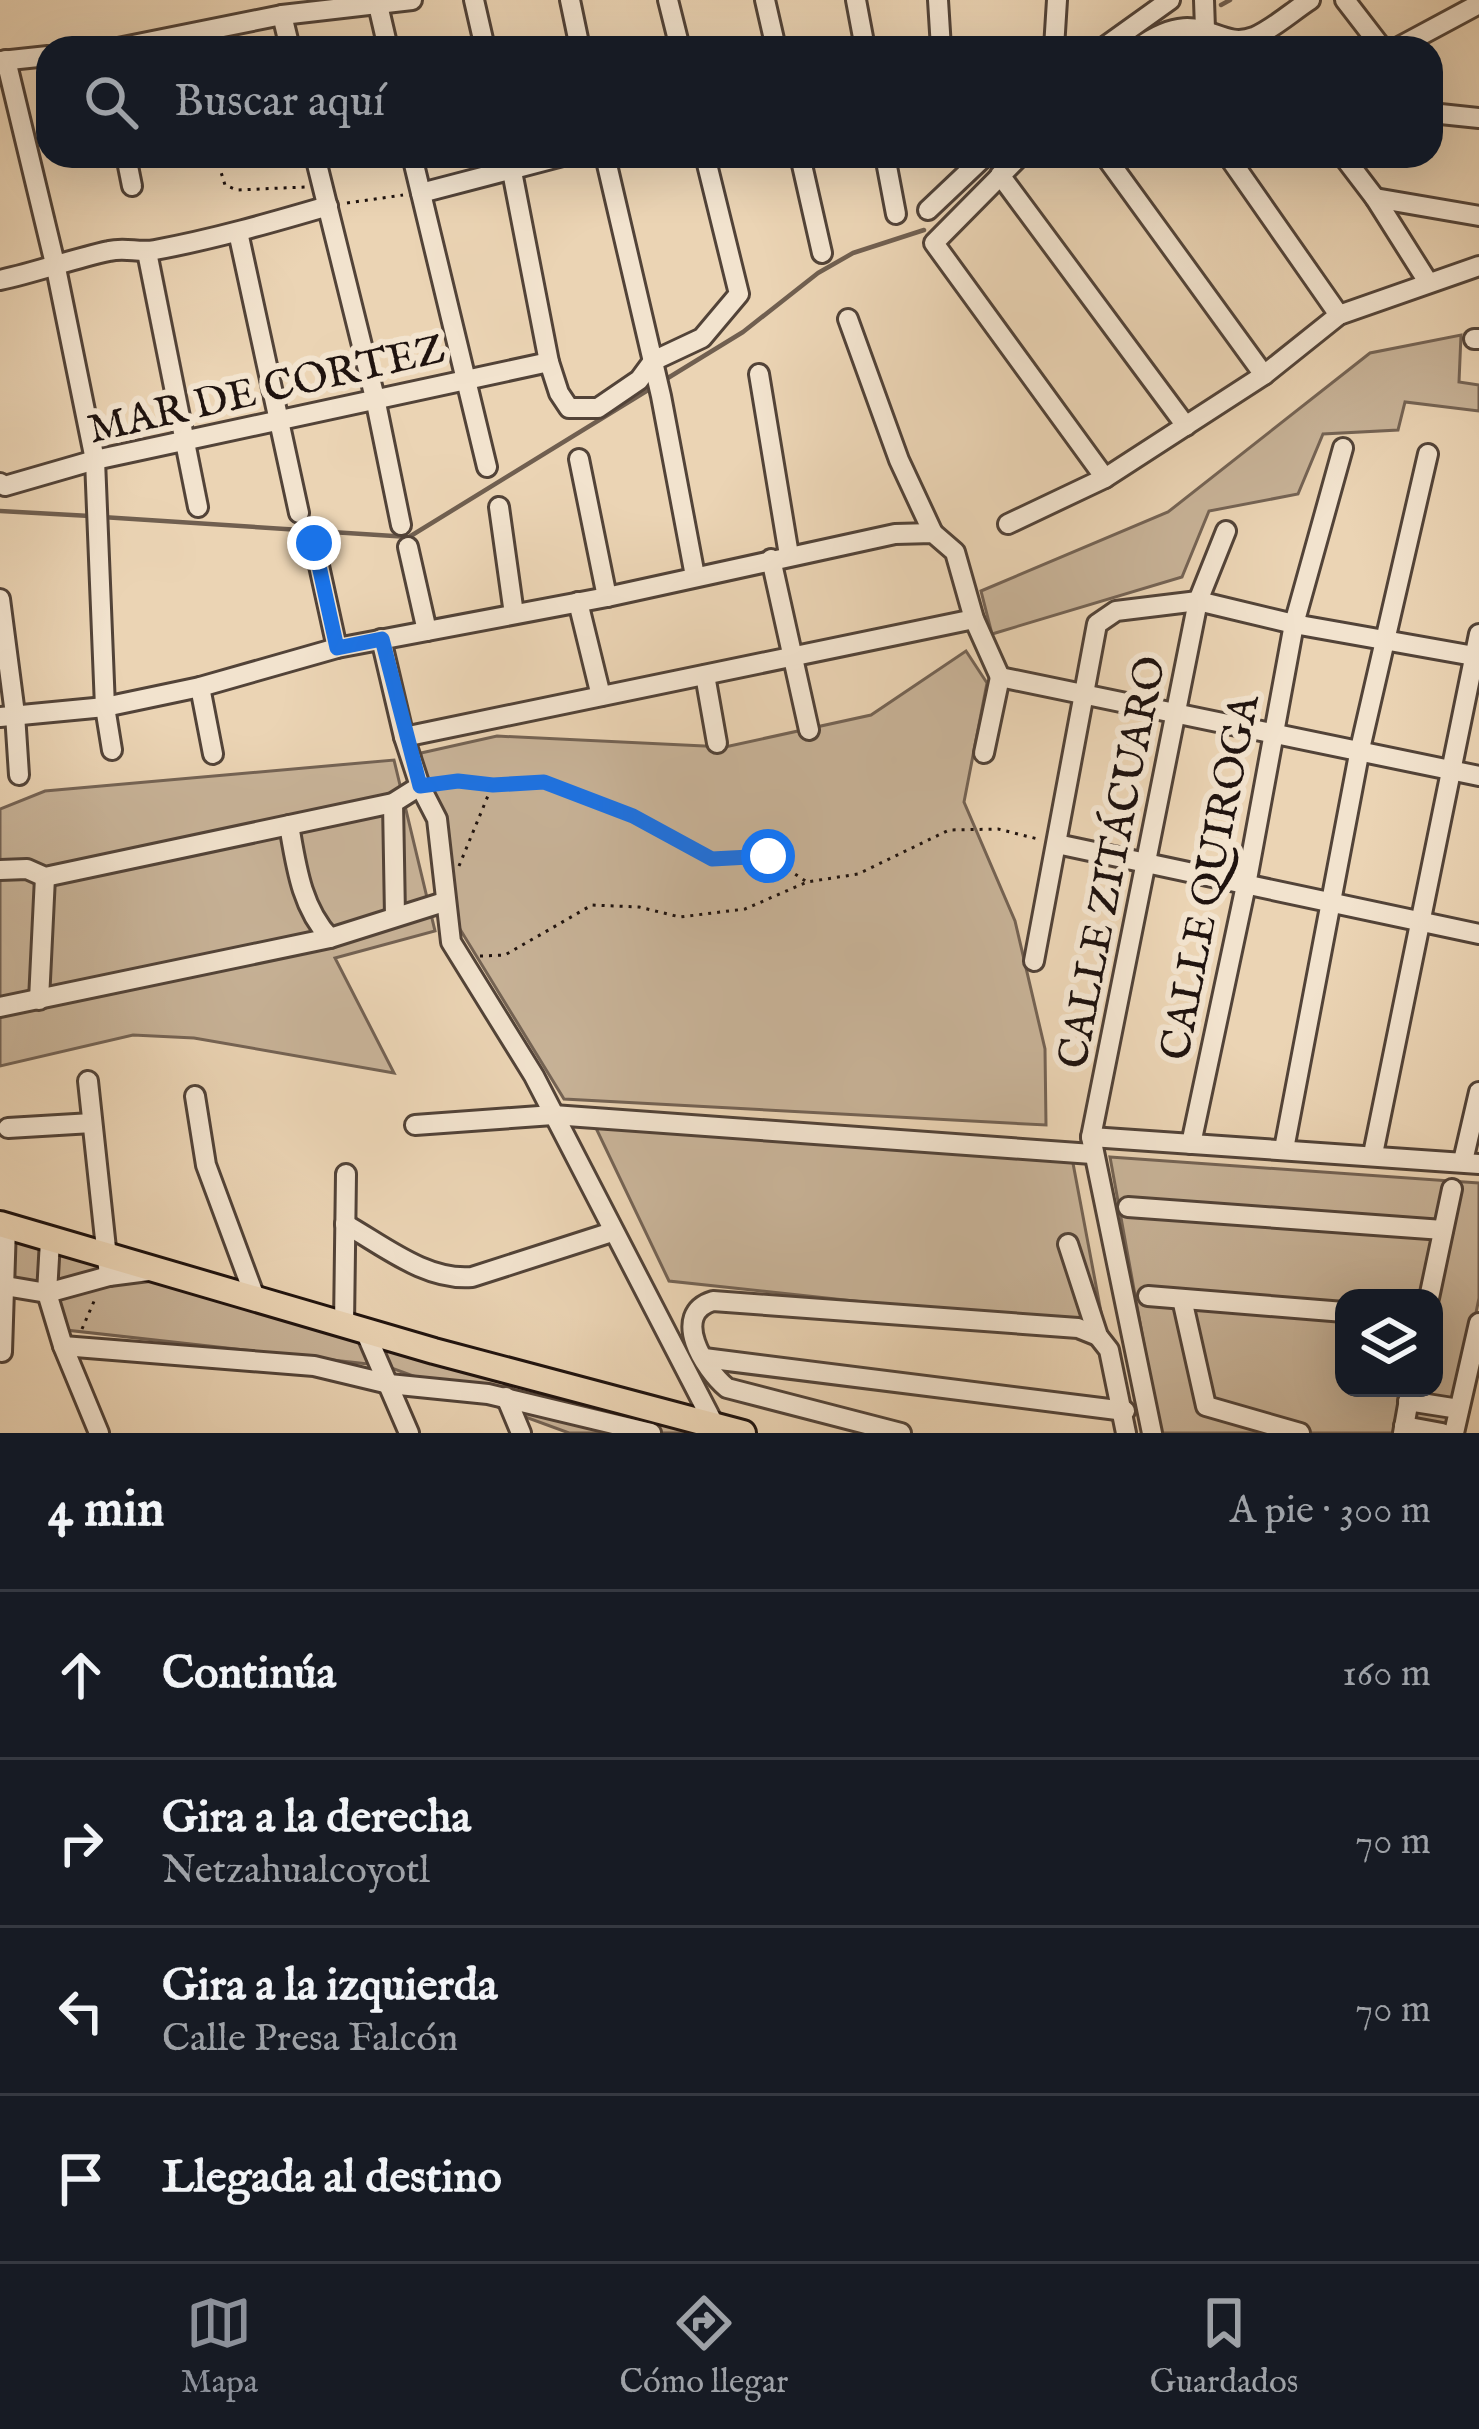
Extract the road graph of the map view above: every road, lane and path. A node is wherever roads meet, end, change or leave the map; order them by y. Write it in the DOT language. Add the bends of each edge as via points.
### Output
graph roads {
  1 [pos="412,0"];
  2 [pos="474,0"];
  3 [pos="570,0"];
  4 [pos="668,0"];
  5 [pos="765,0"];
  6 [pos="856,0"];
  7 [pos="938,0"];
  8 [pos="1057,0"];
  9 [pos="1170,0"];
  10 [pos="1204,0"];
  11 [pos="1310,0"];
  12 [pos="1345,0"];
  13 [pos="1479,4"];
  14 [pos="378,5"];
  15 [pos="282,15"];
  16 [pos="1204,29"];
  17 [pos="178,36"];
  18 [pos="287,36"];
  19 [pos="385,36"];
  20 [pos="482,36"];
  21 [pos="578,36"];
  22 [pos="677,36"];
  23 [pos="773,36"];
  24 [pos="863,36"];
  25 [pos="940,36"];
  26 [pos="1055,36"];
  27 [pos="1120,36"];
  28 [pos="1161,36"];
  29 [pos="1230,36"];
  30 [pos="1266,36"];
  31 [pos="1373,36"];
  32 [pos="1419,36"];
  33 [pos="36,57"];
  34 [pos="3,60"];
  35 [pos="1443,114"];
  36 [pos="1474,115"];
  37 [pos="128,168"];
  38 [pos="219,168"];
  39 [pos="318,168"];
  40 [pos="415,168"];
  41 [pos="496,168"];
  42 [pos="512,168"];
  43 [pos="608,168"];
  44 [pos="708,168"];
  45 [pos="803,168"];
  46 [pos="887,168"];
  47 [pos="973,168"];
  48 [pos="1007,168"];
  49 [pos="1114,168"];
  50 [pos="1236,168"];
  51 [pos="1352,168"];
  52 [pos="1000,175"];
  53 [pos="132,187"];
  54 [pos="421,193"];
  55 [pos="325,196"];
  56 [pos="1375,198"];
  57 [pos="928,211"];
  58 [pos="896,214"];
  59 [pos="1479,216"];
  60 [pos="238,232"];
  61 [pos="147,252"];
  62 [pos="822,253"];
  63 [pos="1479,266"];
  64 [pos="56,268"];
  65 [pos="0,280"];
  66 [pos="1428,282"];
  67 [pos="1339,315"];
  68 [pos="848,320"];
  69 [pos="549,362"];
  70 [pos="654,367"];
  71 [pos="759,374"];
  72 [pos="1264,375"];
  73 [pos="466,379"];
  74 [pos="375,398"];
  75 [pos="278,420"];
  76 [pos="1186,426"];
  77 [pos="187,440"];
  78 [pos="1343,448"];
  79 [pos="1428,454"];
  80 [pos="579,459"];
  81 [pos="95,460"];
  82 [pos="487,466"];
  83 [pos="1105,478"];
  84 [pos="0,483"];
  85 [pos="198,507"];
  86 [pos="499,507"];
  87 [pos="298,513"];
  88 [pos="1008,524"];
  89 [pos="401,525"];
  90 [pos="1226,531"];
  91 [pos="933,533"];
  92 [pos="314,543"];
  93 [pos="408,547"];
  94 [pos="780,557"];
  95 [pos="695,577"];
  96 [pos="607,596"];
  97 [pos="0,599"];
  98 [pos="1198,601"];
  99 [pos="578,602"];
  100 [pos="514,614"];
  101 [pos="974,619"];
  102 [pos="1294,624"];
  103 [pos="427,631"];
  104 [pos="1479,634"];
  105 [pos="382,639"];
  106 [pos="1384,640"];
  107 [pos="337,648"];
  108 [pos="795,656"];
  109 [pos="1476,657"];
  110 [pos="705,675"];
  111 [pos="1000,677"];
  112 [pos="200,687"];
  113 [pos="1085,695"];
  114 [pos="601,697"];
  115 [pos="105,707"];
  116 [pos="1177,712"];
  117 [pos="8,716"];
  118 [pos="809,730"];
  119 [pos="1274,732"];
  120 [pos="404,737"];
  121 [pos="717,743"];
  122 [pos="1360,749"];
  123 [pos="112,750"];
  124 [pos="984,753"];
  125 [pos="214,754"];
  126 [pos="1450,770"];
  127 [pos="19,776"];
  128 [pos="1479,776"];
  129 [pos="493,785"];
  130 [pos="420,786"];
  131 [pos="393,802"];
  132 [pos="289,825"];
  133 [pos="1057,844"];
  134 [pos="1148,863"];
  135 [pos="0,870"];
  136 [pos="45,877"];
  137 [pos="806,882"];
  138 [pos="1246,884"];
  139 [pos="443,894"];
  140 [pos="1330,903"];
  141 [pos="394,916"];
  142 [pos="1421,922"];
  143 [pos="1479,934"];
  144 [pos="330,938"];
  145 [pos="461,958"];
  146 [pos="1034,961"];
  147 [pos="39,1000"];
  148 [pos="0,1007"];
  149 [pos="88,1081"];
  150 [pos="1479,1092"];
  151 [pos="194,1096"];
  152 [pos="554,1115"];
  153 [pos="92,1123"];
  154 [pos="415,1125"];
  155 [pos="8,1128"];
  156 [pos="1191,1144"];
  157 [pos="1091,1146"];
  158 [pos="1284,1149"];
  159 [pos="1373,1154"];
  160 [pos="1471,1162"];
  161 [pos="346,1174"];
  162 [pos="1452,1189"];
  163 [pos="1129,1207"];
  164 [pos="345,1224"];
  165 [pos="3,1225"];
  166 [pos="1443,1230"];
  167 [pos="612,1232"];
  168 [pos="50,1240"];
  169 [pos="1069,1244"];
  170 [pos="107,1266"];
  171 [pos="2,1286"];
  172 [pos="1432,1289"];
  173 [pos="47,1293"];
  174 [pos="1148,1296"];
  175 [pos="1182,1299"];
  176 [pos="256,1300"];
  177 [pos="1335,1311"];
  178 [pos="1479,1323"];
  179 [pos="355,1328"];
  180 [pos="1097,1336"];
  181 [pos="70,1347"];
  182 [pos="674,1351"];
  183 [pos="700,1351"];
  184 [pos="2,1352"];
  185 [pos="389,1384"];
  186 [pos="506,1397"];
  187 [pos="1409,1397"];
  188 [pos="1420,1397"];
  189 [pos="1459,1408"];
  190 [pos="1125,1411"];
  191 [pos="716,1429"];
  192 [pos="1403,1430"];
  193 [pos="98,1433"];
  194 [pos="409,1433"];
  195 [pos="521,1433"];
  196 [pos="652,1433"];
  197 [pos="743,1433"];
  198 [pos="901,1433"];
  199 [pos="1126,1433"];
  200 [pos="1152,1433"];
  201 [pos="1300,1433"];
  202 [pos="1442,1433"];
  203 [pos="1454,1433"];
  1 -- 14 [label="street"];
  2 -- 20 [label="street"];
  3 -- 21 [label="street"];
  4 -- 22 [label="street"];
  5 -- 23 [label="street"];
  6 -- 24 [label="street"];
  7 -- 25 [label="street"];
  8 -- 26 [label="street"];
  9 -- 27 [label="street"];
  10 -- 16 [label="street"];
  11 -- 30 [label="street"];
  12 -- 31 [label="street"];
  13 -- 32 [label="street"];
  14 -- 15 [label="street"];
  14 -- 19 [label="street"];
  15 -- 17 [label="street"];
  15 -- 18 [label="street"];
  16 -- 28 [label="street" via="1175,27"];
  16 -- 29 [label="street"];
  33 -- 34 [label="street"];
  34 -- 64 [label="street"];
  35 -- 36 [label="street"];
  37 -- 53 [label="street"];
  38 -- 55 [label="path" via="225,185 237,190"];
  39 -- 55 [label="street"];
  40 -- 54 [label="street"];
  41 -- 54 [label="street"];
  42 -- 69 [label="street"];
  43 -- 70 [label="street"];
  44 -- 70 [label="street" via="739,294 702,338"];
  45 -- 62 [label="street"];
  46 -- 58 [label="street"];
  47 -- 57 [label="street"];
  48 -- 52 [label="street"];
  49 -- 72 [label="street"];
  50 -- 67 [label="street"];
  51 -- 56 [label="street"];
  52 -- 76 [label="street"];
  52 -- 83 [label="street" via="934,243"];
  54 -- 55 [label="path"];
  54 -- 73 [label="street"];
  55 -- 60 [label="street"];
  55 -- 74 [label="street"];
  56 -- 59 [label="street"];
  56 -- 66 [label="street"];
  60 -- 61 [label="street"];
  60 -- 75 [label="street"];
  61 -- 64 [label="street" via="105,251"];
  61 -- 77 [label="street"];
  63 -- 66 [label="street"];
  64 -- 65 [label="street"];
  64 -- 81 [label="street"];
  66 -- 67 [label="street"];
  67 -- 72 [label="street"];
  68 -- 91 [label="street"];
  69 -- 70 [label="street" via="569,408 598,408"];
  69 -- 73 [label="street, MAR DE CORTEZ"];
  70 -- 95 [label="street"];
  71 -- 94 [label="street"];
  72 -- 76 [label="street"];
  73 -- 74 [label="street, MAR DE CORTEZ"];
  73 -- 82 [label="street"];
  74 -- 75 [label="street, MAR DE CORTEZ"];
  74 -- 89 [label="street"];
  75 -- 77 [label="street, MAR DE CORTEZ"];
  75 -- 87 [label="street"];
  76 -- 83 [label="street"];
  77 -- 81 [label="street, MAR DE CORTEZ"];
  77 -- 85 [label="street"];
  78 -- 102 [label="street, CALLE QUIROGA"];
  79 -- 106 [label="street"];
  80 -- 96 [label="street"];
  81 -- 84 [label="street, MAR DE CORTEZ"];
  81 -- 115 [label="street"];
  83 -- 88 [label="street"];
  86 -- 100 [label="street"];
  90 -- 98 [label="street, CALLE ZITÁCUARO"];
  91 -- 94 [label="street"];
  91 -- 101 [label="street" via="955,553"];
  92 -- 107 [label="street"];
  93 -- 103 [label="street"];
  94 -- 95 [label="street"];
  94 -- 108 [label="street"];
  95 -- 96 [label="street"];
  96 -- 99 [label="street"];
  97 -- 117 [label="street"];
  98 -- 102 [label="street"];
  98 -- 113 [label="street" via="1116,611 1096,624"];
  98 -- 116 [label="street, CALLE ZITÁCUARO"];
  99 -- 100 [label="street"];
  99 -- 114 [label="street"];
  100 -- 103 [label="street"];
  101 -- 108 [label="street"];
  101 -- 111 [label="street"];
  102 -- 106 [label="street"];
  102 -- 119 [label="street, CALLE QUIROGA"];
  103 -- 105 [label="street"];
  104 -- 109 [label="street"];
  105 -- 107 [label="street"];
  105 -- 120 [label="street"];
  106 -- 109 [label="street"];
  106 -- 122 [label="street"];
  107 -- 112 [label="street"];
  108 -- 110 [label="street"];
  108 -- 118 [label="street"];
  109 -- 126 [label="street"];
  110 -- 114 [label="street"];
  110 -- 121 [label="street"];
  111 -- 113 [label="street"];
  111 -- 124 [label="street"];
  112 -- 115 [label="street"];
  112 -- 125 [label="street"];
  113 -- 116 [label="street"];
  113 -- 133 [label="street"];
  114 -- 120 [label="street"];
  115 -- 117 [label="street"];
  115 -- 123 [label="street"];
  116 -- 119 [label="street"];
  116 -- 134 [label="street, CALLE ZITÁCUARO"];
  117 -- 127 [label="street"];
  119 -- 122 [label="street"];
  119 -- 138 [label="street, CALLE QUIROGA"];
  120 -- 130 [label="street"];
  122 -- 126 [label="street"];
  122 -- 140 [label="street"];
  126 -- 128 [label="street"];
  126 -- 142 [label="street"];
  129 -- 130 [label="path"];
  129 -- 137 [label="path" via="544,782 633,816 712,859 768,856"];
  129 -- 139 [label="path"];
  130 -- 131 [label="street"];
  130 -- 139 [label="street" via="437,819"];
  131 -- 132 [label="street"];
  131 -- 141 [label="street"];
  132 -- 136 [label="street"];
  132 -- 144 [label="street" via="314,920"];
  133 -- 134 [label="street"];
  133 -- 137 [label="path" via="998,829 949,830 858,874"];
  133 -- 146 [label="street"];
  134 -- 138 [label="street"];
  134 -- 157 [label="street, CALLE ZITÁCUARO"];
  135 -- 136 [label="street"];
  136 -- 147 [label="street"];
  137 -- 145 [label="path" via="745,908 680,917 592,905 505,955"];
  138 -- 140 [label="street"];
  138 -- 156 [label="street, CALLE QUIROGA"];
  139 -- 141 [label="street"];
  139 -- 145 [label="street"];
  140 -- 142 [label="street"];
  140 -- 158 [label="street"];
  141 -- 144 [label="street"];
  142 -- 143 [label="street"];
  142 -- 159 [label="street"];
  144 -- 147 [label="street"];
  145 -- 152 [label="street"];
  147 -- 148 [label="street"];
  149 -- 153 [label="street"];
  150 -- 160 [label="street"];
  151 -- 176 [label="street" via="206,1165"];
  152 -- 154 [label="street"];
  152 -- 157 [label="street"];
  152 -- 167 [label="street"];
  153 -- 155 [label="street"];
  153 -- 170 [label="street"];
  156 -- 157 [label="street"];
  156 -- 158 [label="street"];
  157 -- 200 [label="street"];
  158 -- 159 [label="street"];
  159 -- 160 [label="street"];
  161 -- 164 [label="street"];
  162 -- 166 [label="street"];
  163 -- 166 [label="street"];
  164 -- 167 [label="street" via="457,1278"];
  164 -- 179 [label="street"];
  165 -- 168 [label="main road"];
  165 -- 171 [label="street"];
  166 -- 172 [label="street"];
  167 -- 182 [label="street"];
  168 -- 170 [label="main road"];
  168 -- 173 [label="street"];
  169 -- 180 [label="street"];
  170 -- 173 [label="street"];
  170 -- 176 [label="main road" via="154,1270"];
  170 -- 181 [label="path"];
  171 -- 173 [label="street"];
  171 -- 184 [label="street"];
  173 -- 181 [label="street"];
  174 -- 175 [label="street"];
  175 -- 177 [label="street"];
  175 -- 201 [label="street" via="1207,1406"];
  176 -- 179 [label="main road"];
  178 -- 189 [label="street"];
  179 -- 185 [label="street"];
  179 -- 191 [label="main road"];
  180 -- 183 [label="street" via="1078,1328 713,1300 693,1314"];
  180 -- 190 [label="street"];
  181 -- 185 [label="street" via="314,1366"];
  181 -- 193 [label="street"];
  182 -- 183 [label="street"];
  182 -- 191 [label="street"];
  183 -- 190 [label="street"];
  183 -- 198 [label="street" via="718,1380 742,1395"];
  185 -- 186 [label="street"];
  185 -- 194 [label="street"];
  186 -- 195 [label="street"];
  186 -- 196 [label="street"];
  187 -- 192 [label="street"];
  188 -- 189 [label="street"];
  189 -- 203 [label="street"];
  190 -- 199 [label="street"];
  191 -- 197 [label="main road"];
  192 -- 202 [label="street"];
}
